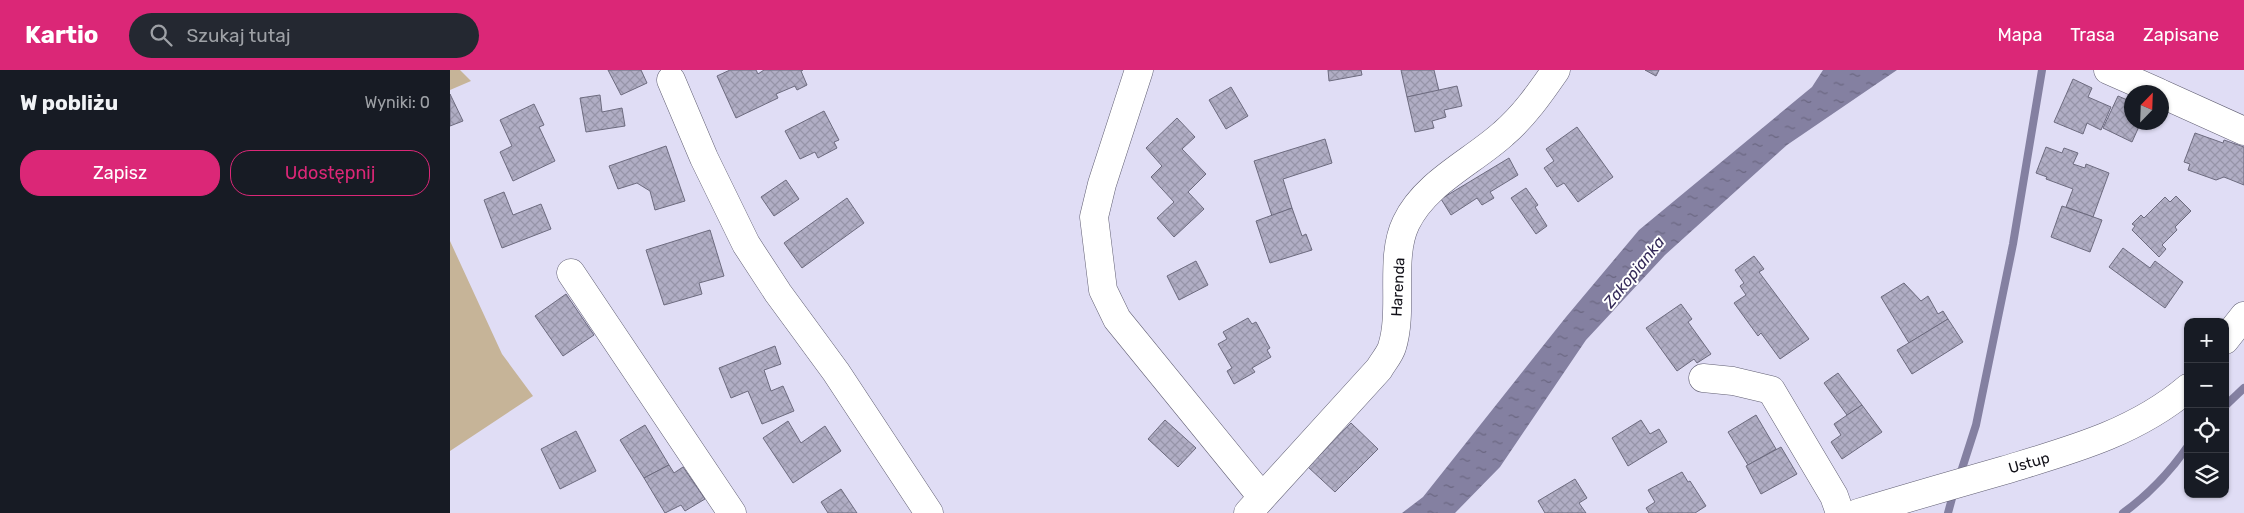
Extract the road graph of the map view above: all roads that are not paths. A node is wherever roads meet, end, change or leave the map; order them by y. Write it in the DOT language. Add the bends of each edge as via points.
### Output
graph roads {
  1 [pos="1139,70"];
  2 [pos="1556,70"];
  3 [pos="2108,70"];
  4 [pos="671,80"];
  5 [pos="2142,85"];
  6 [pos="2169,97"];
  7 [pos="2244,131"];
  8 [pos="571,274"];
  9 [pos="2244,316"];
  10 [pos="2229,335"];
  11 [pos="1703,378"];
  12 [pos="2184,391"];
  13 [pos="1255,505"];
  14 [pos="732,513"];
  15 [pos="929,513"];
  16 [pos="1840,513"];
  17 [pos="1858,513"];
  1 -- 13 [label="street" via="1094,217 1104,290 1117,319"];
  2 -- 13 [label="street, Harenda" via="1530,107 1503,134 1418,203 1405,224 1400,247 1397,319 1392,347 1379,370"];
  3 -- 5 [label="street"];
  4 -- 15 [label="street" via="746,244"];
  6 -- 7 [label="street"];
  8 -- 14 [label="street"];
  9 -- 10 [label="street"];
  11 -- 16 [label="street" via="1770,390 1834,496"];
  12 -- 17 [label="street, Ustup" via="2151,416 2080,448"];
}
